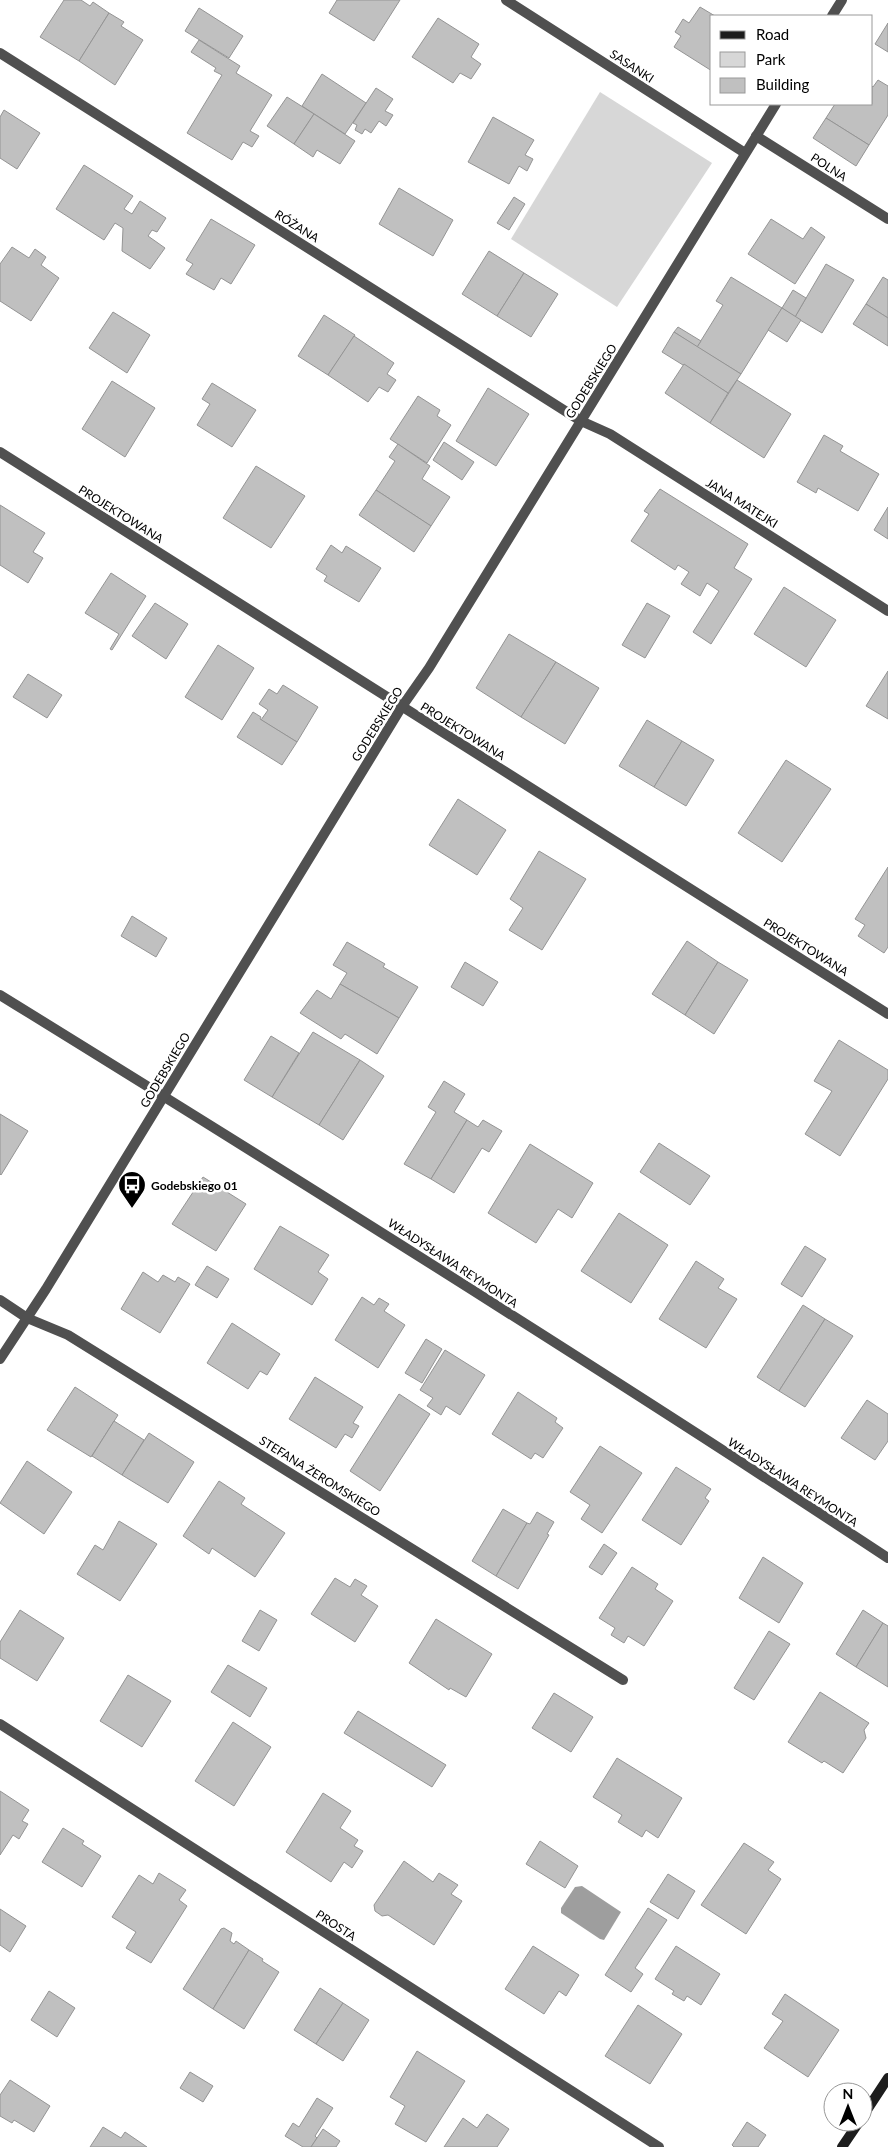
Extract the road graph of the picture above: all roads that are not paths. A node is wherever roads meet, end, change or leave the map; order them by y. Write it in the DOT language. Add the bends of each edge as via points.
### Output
graph roads {
  1 [pos="506,0"];
  2 [pos="842,0"];
  3 [pos="833,15"];
  4 [pos="0,53"];
  5 [pos="775,105"];
  6 [pos="756,136"];
  7 [pos="745,153"];
  8 [pos="888,220"];
  9 [pos="581,421"];
  10 [pos="0,452"];
  11 [pos="888,611"];
  12 [pos="401,708"];
  13 [pos="0,995"];
  14 [pos="888,1014"];
  15 [pos="163,1095"];
  16 [pos="0,1300"];
  17 [pos="27,1318"];
  18 [pos="0,1359"];
  19 [pos="888,1558"];
  20 [pos="623,1680"];
  21 [pos="0,1724"];
  22 [pos="888,2078"];
  23 [pos="873,2101"];
  24 [pos="852,2132"];
  25 [pos="659,2147"];
  26 [pos="842,2147"];
  1 -- 7 [label="street, SASANKI"];
  2 -- 3 [label="street"];
  4 -- 9 [label="street, RÓŻANA"];
  5 -- 6 [label="street, GODEBSKIEGO"];
  6 -- 7 [label="street, GODEBSKIEGO"];
  6 -- 8 [label="street, POLNA"];
  7 -- 9 [label="street, GODEBSKIEGO"];
  9 -- 11 [label="street, JANA MATEJKI" via="610,434"];
  9 -- 12 [label="street, GODEBSKIEGO"];
  10 -- 12 [label="street, PROJEKTOWANA"];
  12 -- 14 [label="street, PROJEKTOWANA"];
  12 -- 15 [label="street, GODEBSKIEGO"];
  13 -- 15 [label="street, WŁADYSŁAWA REYMONTA"];
  15 -- 17 [label="street, GODEBSKIEGO"];
  15 -- 19 [label="street, WŁADYSŁAWA REYMONTA" via="448,1274"];
  16 -- 17 [label="street, STEFANA ŻEROMSKIEGO"];
  17 -- 18 [label="street, GODEBSKIEGO"];
  17 -- 20 [label="street, STEFANA ŻEROMSKIEGO" via="68,1335"];
  21 -- 25 [label="street, PROSTA"];
  22 -- 23 [label="main road"];
  24 -- 26 [label="main road"];
}
